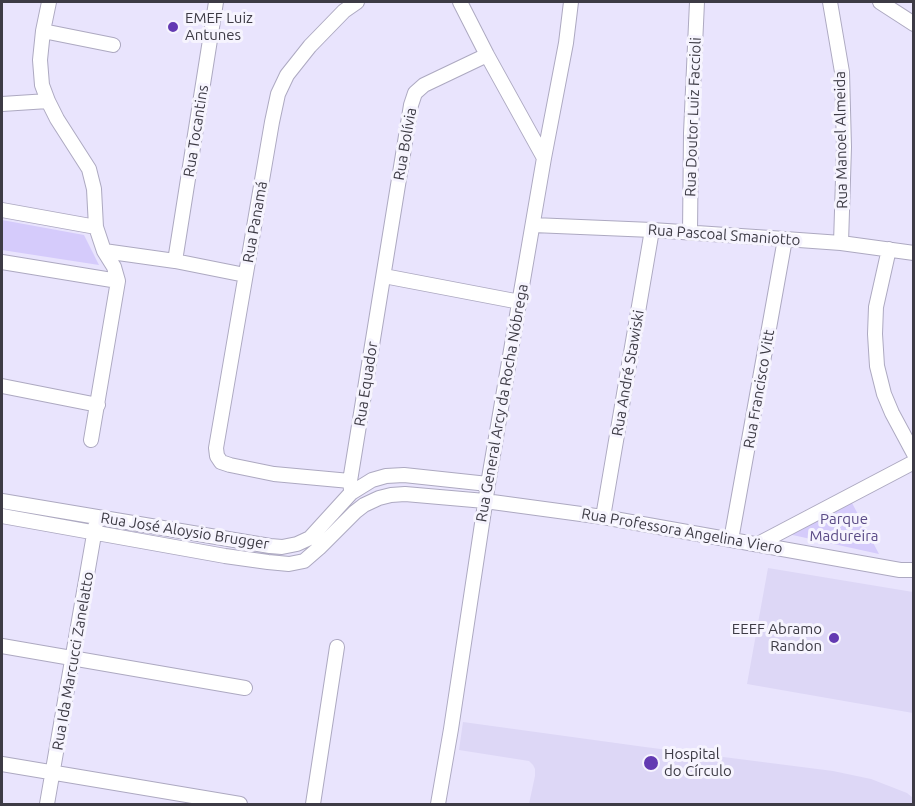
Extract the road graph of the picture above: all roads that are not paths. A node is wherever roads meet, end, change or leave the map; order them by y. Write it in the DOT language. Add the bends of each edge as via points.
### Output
graph roads {
  1 [pos="49,2"];
  2 [pos="216,2"];
  3 [pos="357,2"];
  4 [pos="460,2"];
  5 [pos="571,2"];
  6 [pos="697,2"];
  7 [pos="830,2"];
  8 [pos="880,2"];
  9 [pos="914,24"];
  10 [pos="43,31"];
  11 [pos="113,45"];
  12 [pos="487,55"];
  13 [pos="48,101"];
  14 [pos="2,104"];
  15 [pos="544,158"];
  16 [pos="2,210"];
  17 [pos="533,225"];
  18 [pos="96,227"];
  19 [pos="652,230"];
  20 [pos="690,233"];
  21 [pos="785,239"];
  22 [pos="841,243"];
  23 [pos="889,249"];
  24 [pos="104,251"];
  25 [pos="914,253"];
  26 [pos="175,261"];
  27 [pos="2,262"];
  28 [pos="246,275"];
  29 [pos="384,276"];
  30 [pos="118,280"];
  31 [pos="520,302"];
  32 [pos="2,386"];
  33 [pos="98,405"];
  34 [pos="91,440"];
  35 [pos="914,454"];
  36 [pos="914,462"];
  37 [pos="404,475"];
  38 [pos="488,484"];
  39 [pos="350,487"];
  40 [pos="405,494"];
  41 [pos="2,501"];
  42 [pos="485,501"];
  43 [pos="355,512"];
  44 [pos="2,516"];
  45 [pos="98,517"];
  46 [pos="603,517"];
  47 [pos="95,532"];
  48 [pos="228,539"];
  49 [pos="731,540"];
  50 [pos="315,543"];
  51 [pos="758,544"];
  52 [pos="270,546"];
  53 [pos="225,556"];
  54 [pos="268,562"];
  55 [pos="914,570"];
  56 [pos="2,646"];
  57 [pos="337,647"];
  58 [pos="72,658"];
  59 [pos="245,688"];
  60 [pos="2,764"];
  61 [pos="54,773"];
  62 [pos="47,804"];
  63 [pos="240,804"];
  64 [pos="313,804"];
  65 [pos="438,804"];
  1 -- 10 [label="street"];
  2 -- 26 [label="street, Rua Tocantins"];
  3 -- 28 [label="street, Rua Panamá" via="310,46 287,75 278,94"];
  4 -- 12 [label="street"];
  5 -- 15 [label="street, Rua General Arcy da Rocha Nóbrega"];
  6 -- 20 [label="street, Rua Doutor Luiz Faccioli"];
  7 -- 22 [label="street, Rua Manoel Almeida" via="842,72"];
  8 -- 9 [label="street"];
  10 -- 11 [label="street"];
  10 -- 13 [label="street" via="40,60"];
  12 -- 15 [label="street"];
  12 -- 29 [label="street, Rua Bolívia" via="415,93"];
  13 -- 14 [label="street"];
  13 -- 18 [label="street" via="89,169"];
  15 -- 17 [label="street, Rua General Arcy da Rocha Nóbrega"];
  16 -- 18 [label="street"];
  17 -- 19 [label="street, Rua Pascoal Smaniotto"];
  17 -- 31 [label="street, Rua General Arcy da Rocha Nóbrega"];
  18 -- 24 [label="street"];
  19 -- 20 [label="street, Rua Pascoal Smaniotto"];
  19 -- 46 [label="street, Rua André Stawiski"];
  20 -- 21 [label="street, Rua Pascoal Smaniotto"];
  21 -- 22 [label="street, Rua Pascoal Smaniotto"];
  21 -- 49 [label="street, Rua Francisco Vitt"];
  22 -- 23 [label="street, Rua Pascoal Smaniotto"];
  23 -- 25 [label="street, Rua Pascoal Smaniotto"];
  23 -- 35 [label="street" via="876,307 877,366 884,394"];
  24 -- 26 [label="street"];
  24 -- 30 [label="street"];
  26 -- 28 [label="street"];
  27 -- 30 [label="street"];
  28 -- 39 [label="street, Rua Panamá" via="217,456 230,465"];
  29 -- 31 [label="street"];
  29 -- 39 [label="street, Rua Equador"];
  30 -- 33 [label="street"];
  31 -- 38 [label="street, Rua General Arcy da Rocha Nóbrega"];
  32 -- 33 [label="street"];
  33 -- 34 [label="street"];
  36 -- 51 [label="street"];
  37 -- 38 [label="street, Rua José Aloysio Brugger"];
  37 -- 39 [label="street, Rua José Aloysio Brugger"];
  37 -- 40 [label="street"];
  38 -- 42 [label="street, Rua General Arcy da Rocha Nóbrega"];
  39 -- 43 [label="street"];
  39 -- 50 [label="street, Rua José Aloysio Brugger"];
  40 -- 42 [label="street, Rua José Aloysio Brugger"];
  40 -- 43 [label="street, Rua José Aloysio Brugger" via="379,498"];
  41 -- 45 [label="street, Rua José Aloysio Brugger"];
  42 -- 46 [label="street, Rua Professora Angelina Viero"];
  42 -- 65 [label="street, Rua General Arcy da Rocha Nóbrega"];
  43 -- 50 [label="street, Rua José Aloysio Brugger"];
  44 -- 47 [label="street, Rua José Aloysio Brugger"];
  45 -- 47 [label="street, Rua Ida Marcucci Zanelatto"];
  45 -- 48 [label="street, Rua José Aloysio Brugger"];
  46 -- 49 [label="street, Rua Professora Angelina Viero"];
  47 -- 53 [label="street, Rua José Aloysio Brugger"];
  47 -- 58 [label="street, Rua Ida Marcucci Zanelatto"];
  48 -- 52 [label="street, Rua José Aloysio Brugger"];
  48 -- 53 [label="street"];
  49 -- 51 [label="street, Rua Professora Angelina Viero"];
  50 -- 52 [label="street, Rua José Aloysio Brugger"];
  50 -- 54 [label="street, Rua José Aloysio Brugger" via="304,561"];
  51 -- 55 [label="street, Rua Professora Angelina Viero"];
  52 -- 54 [label="street"];
  53 -- 54 [label="street, Rua José Aloysio Brugger"];
  56 -- 58 [label="street"];
  57 -- 64 [label="street"];
  58 -- 59 [label="street"];
  58 -- 61 [label="street, Rua Ida Marcucci Zanelatto"];
  60 -- 61 [label="street"];
  61 -- 62 [label="street, Rua Ida Marcucci Zanelatto"];
  61 -- 63 [label="street"];
}
